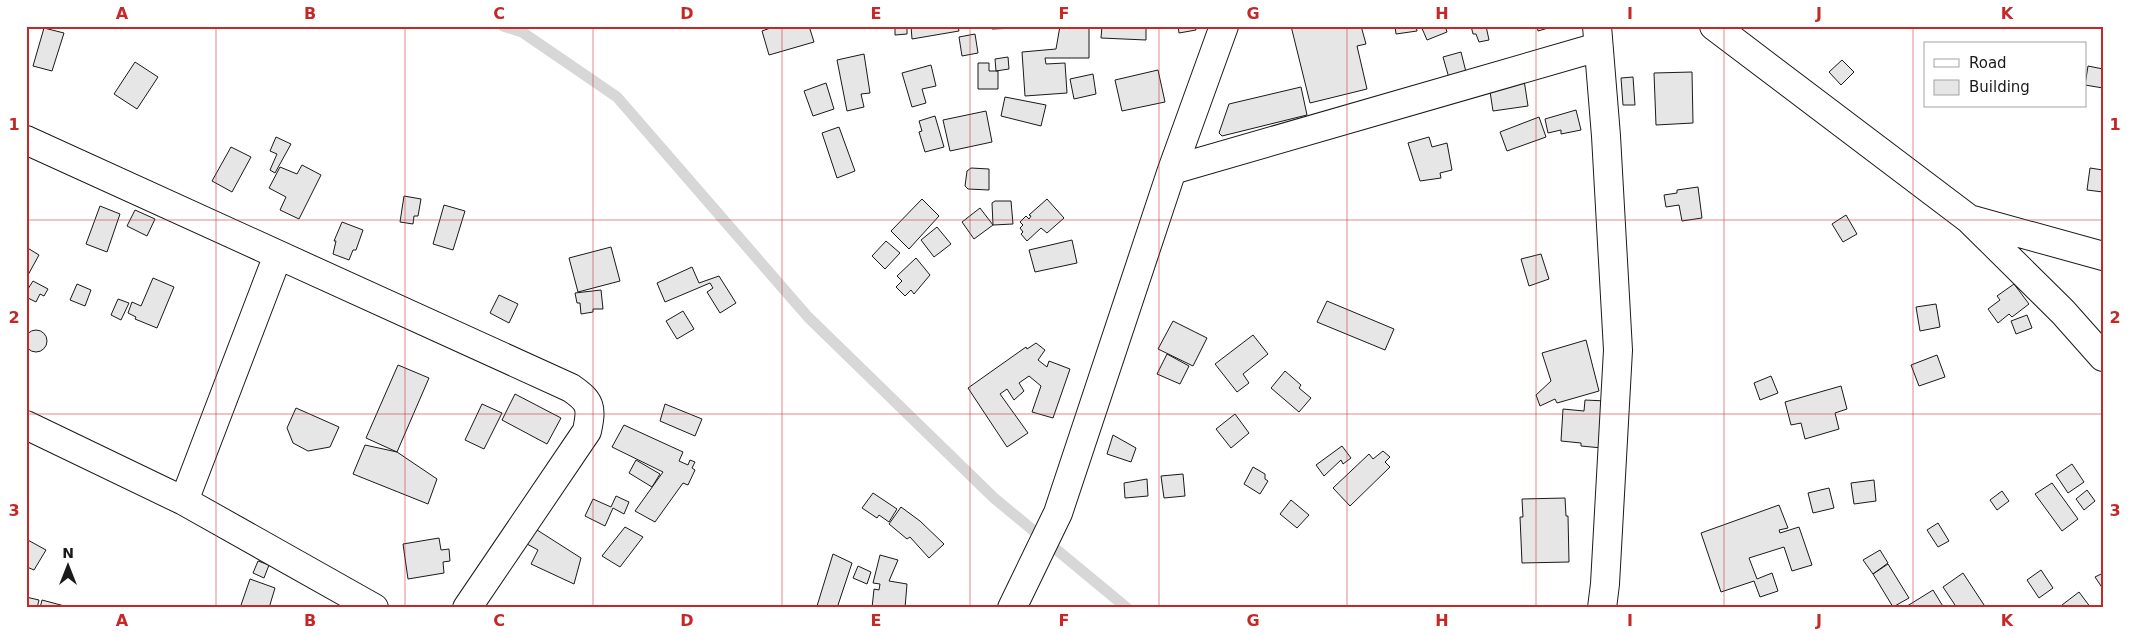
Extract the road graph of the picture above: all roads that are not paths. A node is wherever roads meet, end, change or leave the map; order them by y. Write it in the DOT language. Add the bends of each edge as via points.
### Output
graph roads {
  1 [pos="1224,26"];
  2 [pos="1714,26"];
  3 [pos="1598,37"];
  4 [pos="26,140"];
  5 [pos="1172,170"];
  6 [pos="1969,219"];
  7 [pos="278,255"];
  8 [pos="2103,256"];
  9 [pos="2103,356"];
  10 [pos="26,424"];
  11 [pos="184,501"];
  12 [pos="1013,607"];
  13 [pos="374,608"];
  14 [pos="467,608"];
  15 [pos="1602,608"];
  1 -- 5 [label="street"];
  2 -- 6 [label="street"];
  3 -- 5 [label="street"];
  3 -- 15 [label="street" via="1618,350"];
  4 -- 7 [label="street"];
  5 -- 12 [label="street" via="1058,513"];
  6 -- 8 [label="street"];
  6 -- 9 [label="street"];
  7 -- 11 [label="street"];
  7 -- 14 [label="street" via="571,388 585,398 590,414 587,431"];
  10 -- 11 [label="street"];
  11 -- 13 [label="street"];
}
